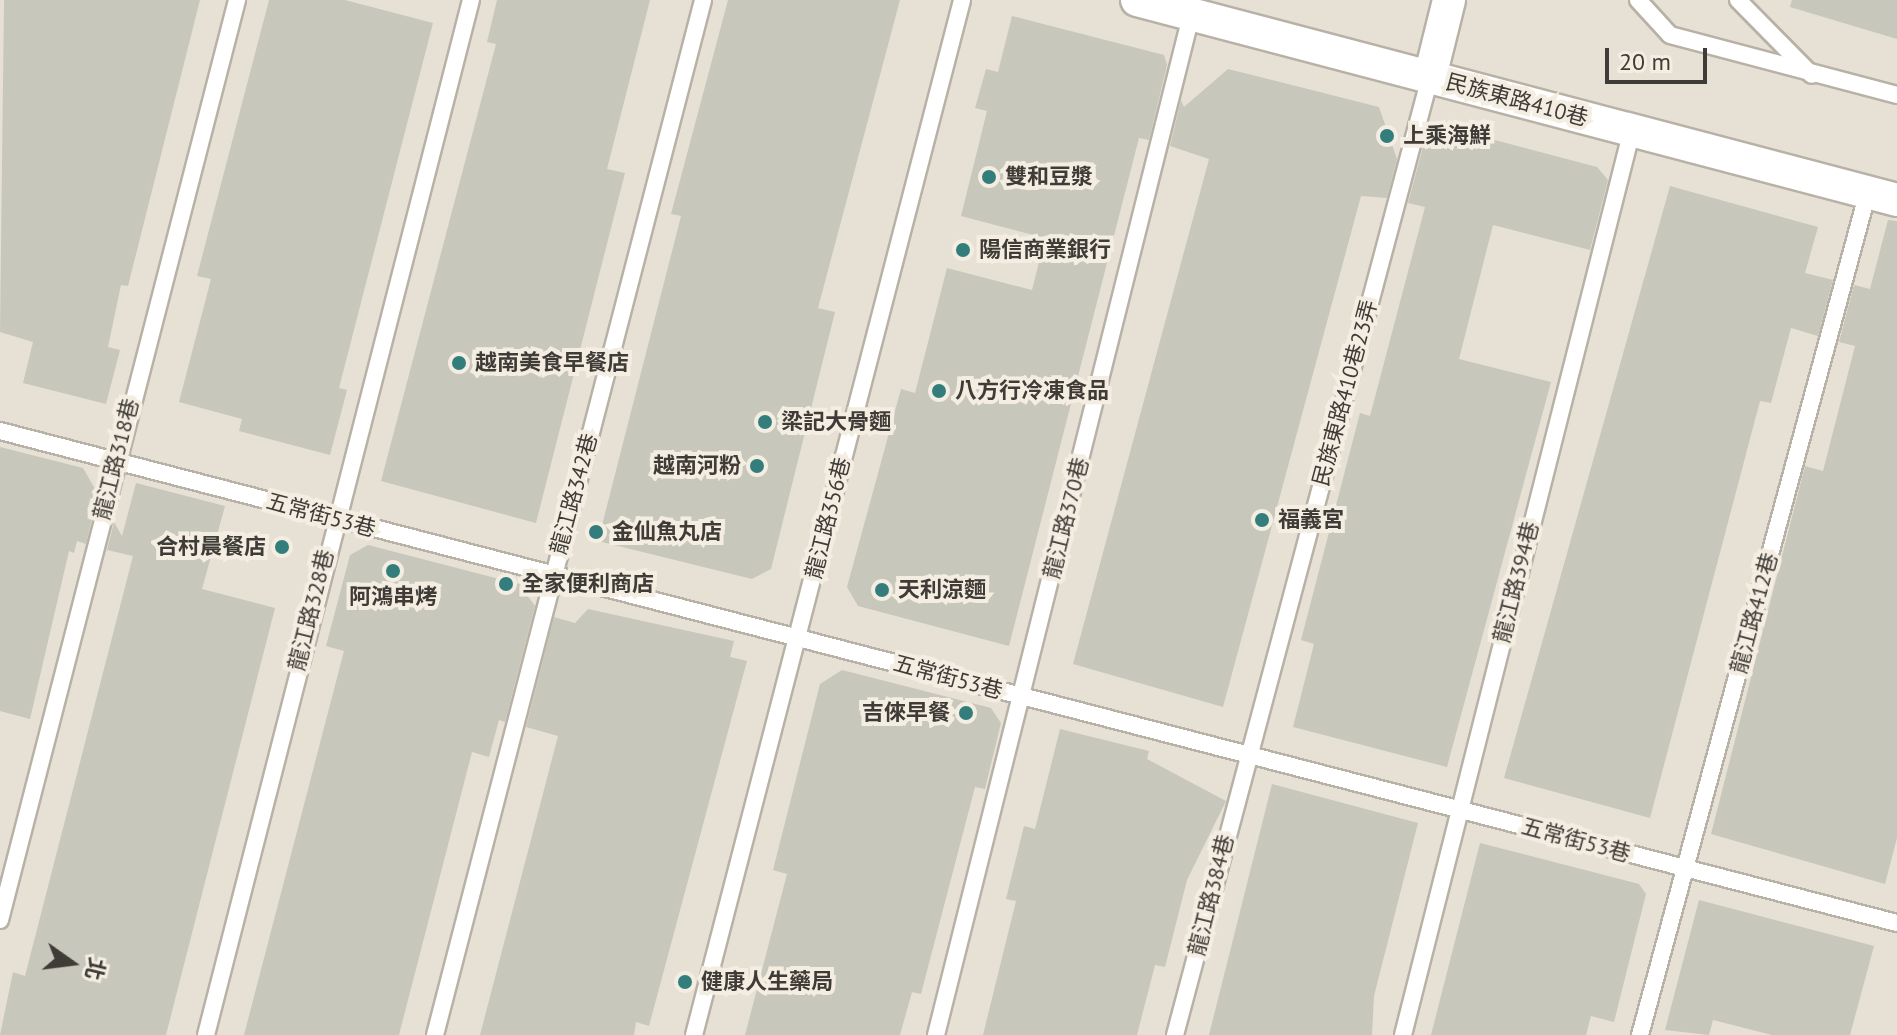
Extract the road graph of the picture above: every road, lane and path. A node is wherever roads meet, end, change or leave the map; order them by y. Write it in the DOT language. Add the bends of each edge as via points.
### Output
graph roads {
  1 [pos="237,0"];
  2 [pos="471,0"];
  3 [pos="703,0"];
  4 [pos="962,0"];
  5 [pos="1137,0"];
  6 [pos="1449,0"];
  7 [pos="1638,0"];
  8 [pos="1738,0"];
  9 [pos="1194,7"];
  10 [pos="1812,75"];
  11 [pos="1430,77"];
  12 [pos="1897,95"];
  13 [pos="1632,130"];
  14 [pos="1882,196"];
  15 [pos="0,431"];
  16 [pos="115,461"];
  17 [pos="334,518"];
  18 [pos="553,575"];
  19 [pos="797,638"];
  20 [pos="1021,696"];
  21 [pos="1246,755"];
  22 [pos="1457,809"];
  23 [pos="1685,868"];
  24 [pos="0,920"];
  25 [pos="1897,923"];
  26 [pos="206,1035"];
  27 [pos="435,1035"];
  28 [pos="694,1035"];
  29 [pos="936,1035"];
  30 [pos="1175,1035"];
  31 [pos="1403,1035"];
  32 [pos="1640,1035"];
  1 -- 16 [label="lane, 龍江路318巷"];
  2 -- 17 [label="lane, 龍江路328巷"];
  3 -- 18 [label="lane, 龍江路342巷"];
  4 -- 19 [label="lane, 龍江路356巷"];
  5 -- 9 [label="street, 民族東路410巷"];
  6 -- 11 [label="street"];
  7 -- 10 [label="lane" via="1670,35"];
  8 -- 10 [label="lane"];
  9 -- 11 [label="street, 民族東路410巷"];
  9 -- 20 [label="lane, 龍江路370巷"];
  10 -- 12 [label="lane"];
  11 -- 13 [label="street, 民族東路410巷"];
  11 -- 21 [label="lane, 民族東路410巷23弄"];
  13 -- 14 [label="street, 民族東路410巷"];
  13 -- 22 [label="lane, 龍江路394巷"];
  14 -- 23 [label="lane, 龍江路412巷"];
  15 -- 16 [label="lane, 五常街53巷"];
  16 -- 17 [label="lane, 五常街53巷"];
  16 -- 24 [label="lane, 龍江路318巷"];
  17 -- 18 [label="lane, 五常街53巷"];
  17 -- 26 [label="lane, 龍江路328巷"];
  18 -- 19 [label="lane, 五常街53巷"];
  18 -- 27 [label="lane, 龍江路342巷"];
  19 -- 20 [label="lane, 五常街53巷"];
  19 -- 28 [label="lane, 龍江路356巷"];
  20 -- 21 [label="lane, 五常街53巷"];
  20 -- 29 [label="lane, 龍江路370巷"];
  21 -- 22 [label="lane, 五常街53巷"];
  21 -- 30 [label="lane, 龍江路384巷"];
  22 -- 23 [label="lane, 五常街53巷"];
  22 -- 31 [label="lane, 龍江路394巷"];
  23 -- 25 [label="lane, 五常街53巷"];
  23 -- 32 [label="lane, 龍江路412巷"];
}
